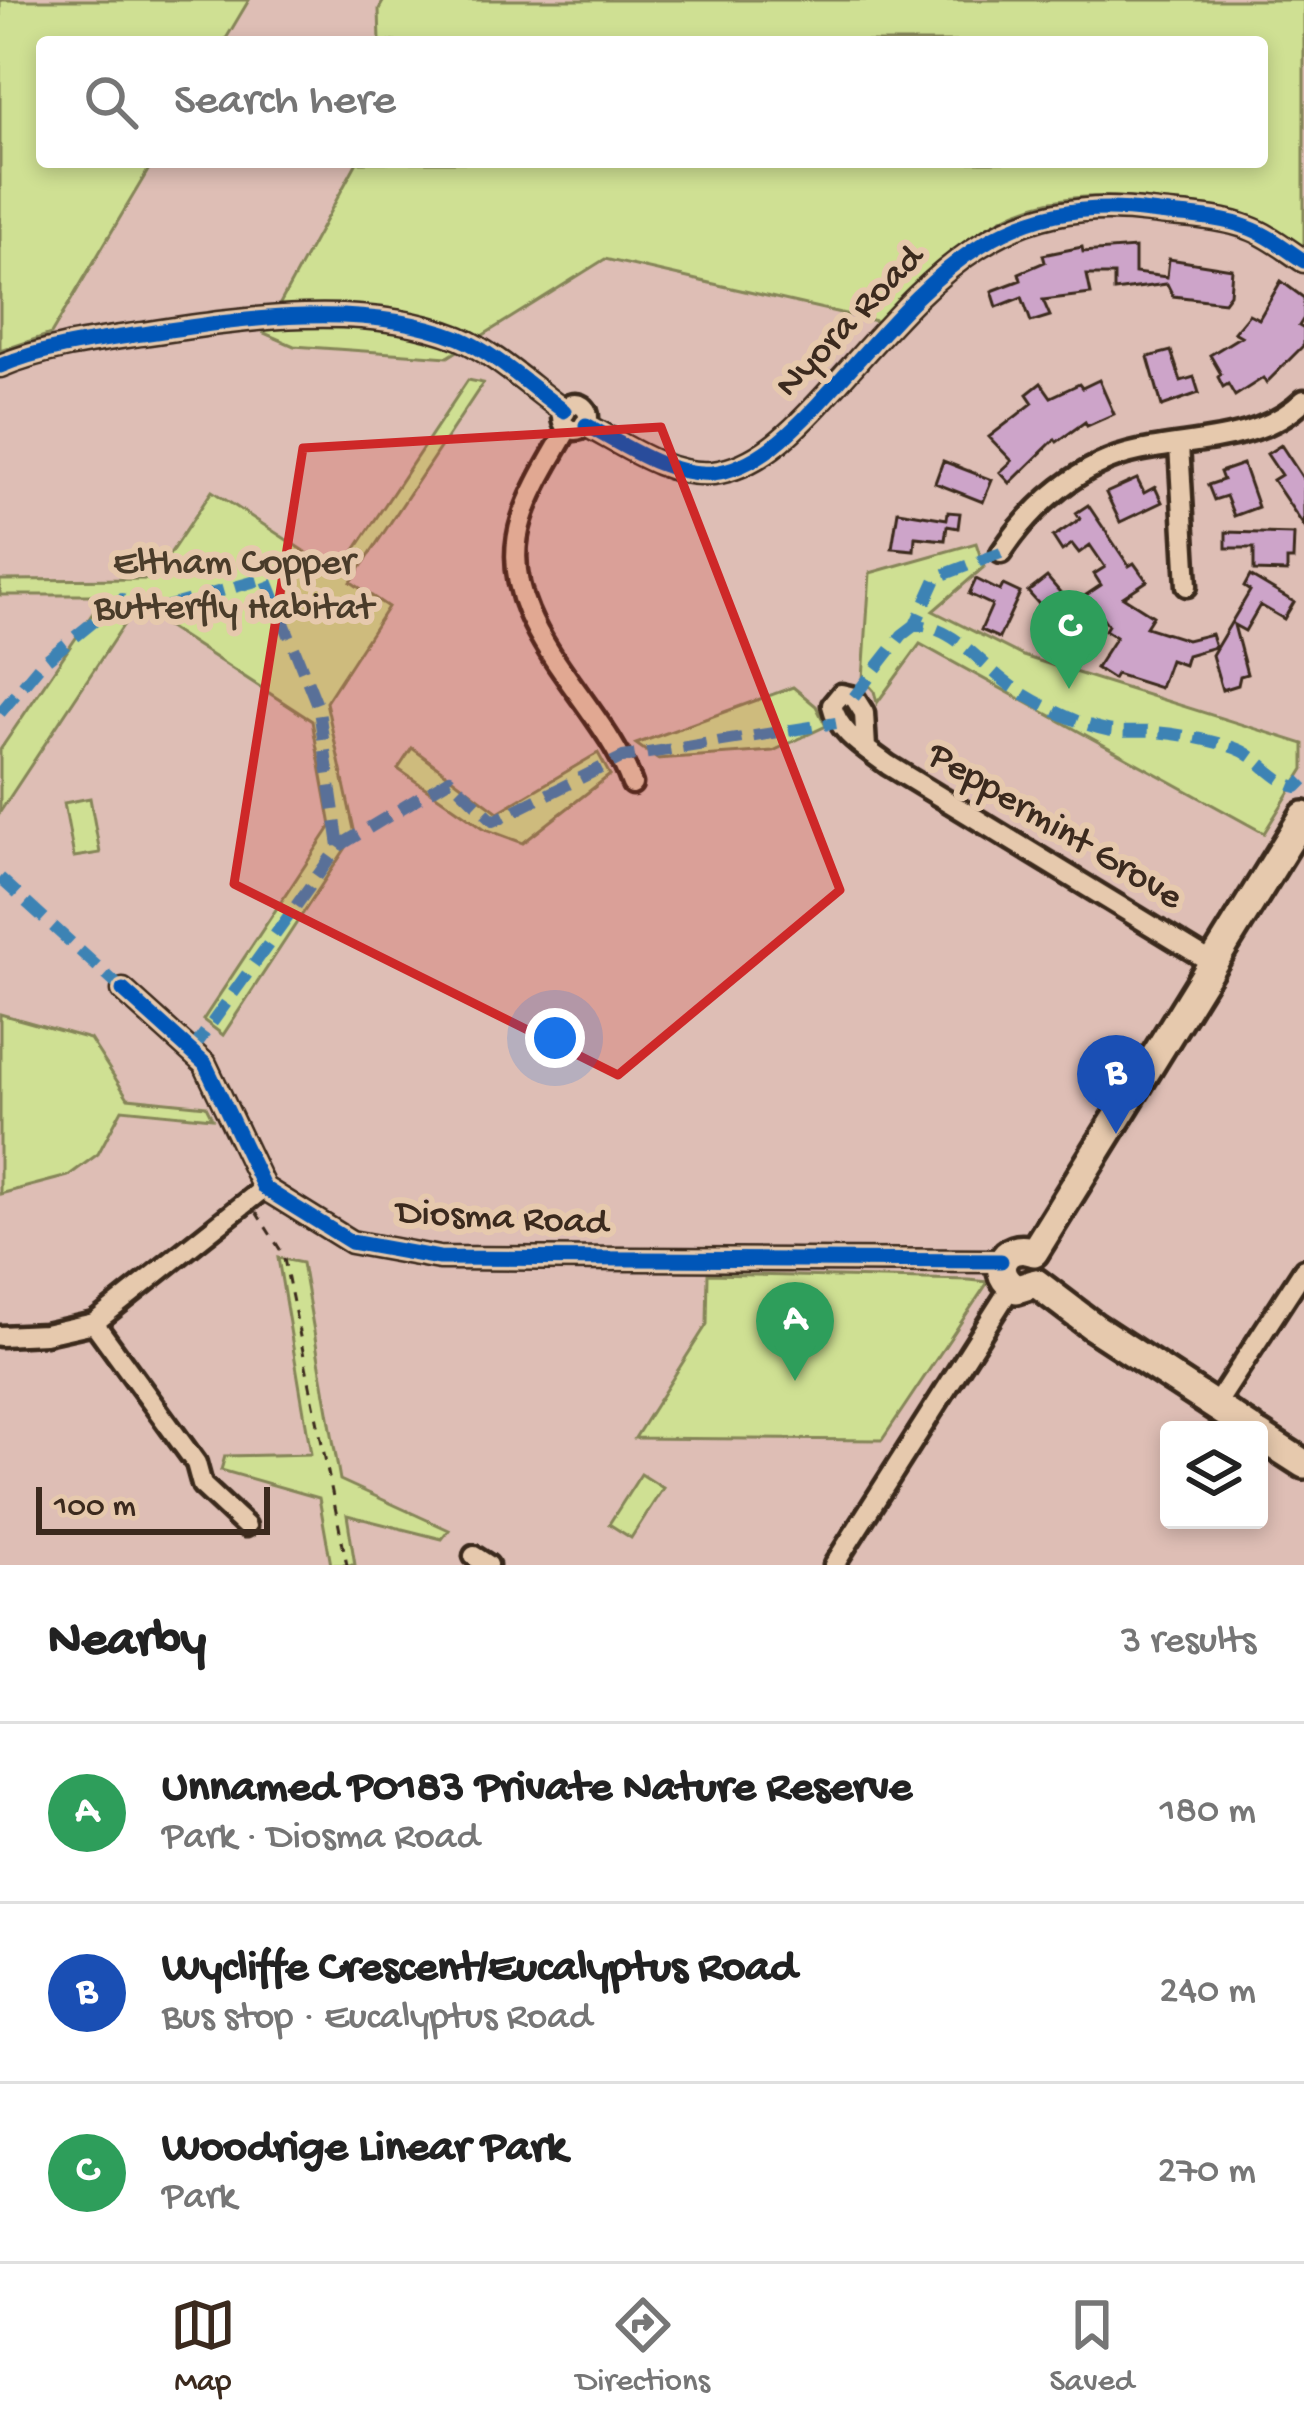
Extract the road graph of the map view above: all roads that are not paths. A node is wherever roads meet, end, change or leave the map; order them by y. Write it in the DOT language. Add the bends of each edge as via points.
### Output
graph roads {
  1 [pos="1304,261"];
  2 [pos="0,366"];
  3 [pos="1304,400"];
  4 [pos="573,421"];
  5 [pos="1179,445"];
  6 [pos="1001,553"];
  7 [pos="1187,586"];
  8 [pos="866,748"];
  9 [pos="632,784"];
  10 [pos="1304,816"];
  11 [pos="1210,962"];
  12 [pos="123,990"];
  13 [pos="264,1188"];
  14 [pos="1304,1269"];
  15 [pos="1016,1277"];
  16 [pos="94,1323"];
  17 [pos="0,1336"];
  18 [pos="1215,1406"];
  19 [pos="1239,1421"];
  20 [pos="1268,1440"];
  21 [pos="1304,1464"];
  22 [pos="246,1526"];
  23 [pos="834,1565"];
  1 -- 4 [label="street, Nyora Road" via="1232,223 1101,206 1044,214 1014,224 943,273 798,426 752,460 688,472"];
  2 -- 4 [label="street, Nyora Road" via="81,343 317,316 430,328 465,340"];
  3 -- 5 [label="street" via="1254,430"];
  4 -- 9 [label="street" via="520,524 521,592"];
  5 -- 6 [label="street" via="1135,451 1065,484 1026,517"];
  5 -- 7 [label="street"];
  8 -- 11 [label="street, Peppermint Grove"];
  10 -- 11 [label="street"];
  11 -- 15 [label="street" via="1034,1252 1042,1263"];
  12 -- 13 [label="street" via="205,1064"];
  13 -- 15 [label="street, Diosma Road" via="351,1243 439,1258"];
  13 -- 16 [label="street"];
  14 -- 18 [label="street"];
  15 -- 18 [label="street"];
  15 -- 23 [label="street"];
  16 -- 17 [label="street"];
  16 -- 22 [label="street" via="196,1463 202,1485"];
  18 -- 19 [label="street"];
  20 -- 21 [label="street"];
}
